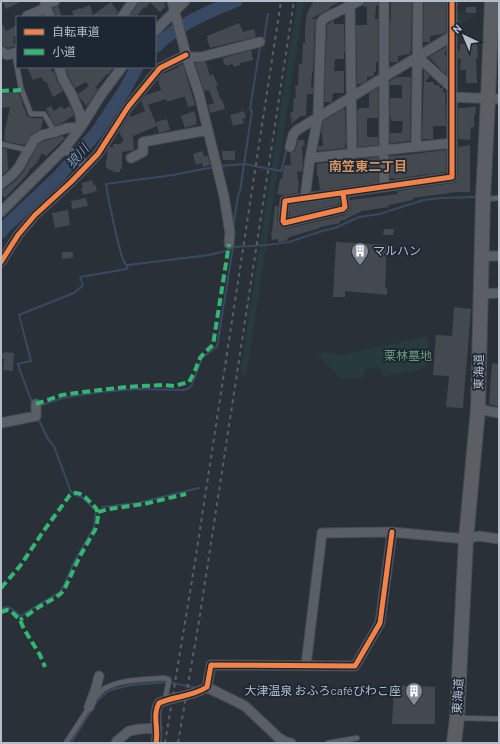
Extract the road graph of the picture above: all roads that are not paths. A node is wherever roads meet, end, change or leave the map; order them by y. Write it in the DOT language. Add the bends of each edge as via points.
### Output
graph roads {
  1 [pos="55,1"];
  2 [pos="133,1"];
  3 [pos="185,1"];
  4 [pos="359,1"];
  5 [pos="384,1"];
  6 [pos="418,1"];
  7 [pos="452,1"];
  8 [pos="492,1"];
  9 [pos="350,6"];
  10 [pos="175,10"];
  11 [pos="48,13"];
  12 [pos="27,16"];
  13 [pos="123,16"];
  14 [pos="156,29"];
  15 [pos="452,36"];
  16 [pos="260,42"];
  17 [pos="1,51"];
  18 [pos="16,52"];
  19 [pos="186,56"];
  20 [pos="418,57"];
  21 [pos="17,68"];
  22 [pos="59,68"];
  23 [pos="121,68"];
  24 [pos="384,77"];
  25 [pos="452,88"];
  26 [pos="351,97"];
  27 [pos="452,97"];
  28 [pos="494,99"];
  29 [pos="318,117"];
  30 [pos="81,127"];
  31 [pos="208,130"];
  32 [pos="55,132"];
  33 [pos="452,143"];
  34 [pos="1,144"];
  35 [pos="290,147"];
  36 [pos="416,147"];
  37 [pos="66,148"];
  38 [pos="28,150"];
  39 [pos="384,150"];
  40 [pos="352,154"];
  41 [pos="131,158"];
  42 [pos="310,158"];
  43 [pos="85,166"];
  44 [pos="1,184"];
  45 [pos="384,187"];
  46 [pos="343,193"];
  47 [pos="305,198"];
  48 [pos="499,198"];
  49 [pos="483,199"];
  50 [pos="1,212"];
  51 [pos="230,244"];
  52 [pos="481,256"];
  53 [pos="499,256"];
  54 [pos="1,262"];
  55 [pos="499,293"];
  56 [pos="481,294"];
  57 [pos="36,404"];
  58 [pos="478,409"];
  59 [pos="499,413"];
  60 [pos="1,423"];
  61 [pos="392,532"];
  62 [pos="466,539"];
  63 [pos="499,540"];
  64 [pos="306,665"];
  65 [pos="99,676"];
  66 [pos="204,689"];
  67 [pos="165,700"];
  68 [pos="89,707"];
  69 [pos="456,718"];
  70 [pos="499,719"];
  71 [pos="157,728"];
  72 [pos="357,738"];
  73 [pos="66,743"];
  74 [pos="116,743"];
  75 [pos="156,743"];
  76 [pos="291,743"];
  77 [pos="328,743"];
  78 [pos="454,743"];
  1 -- 11 [label="street" via="45,4"];
  2 -- 13 [label="street"];
  3 -- 10 [label="street"];
  4 -- 9 [label="street"];
  5 -- 24 [label="street"];
  6 -- 20 [label="street"];
  7 -- 15 [label="street"];
  8 -- 28 [label="highway, 東海道"];
  9 -- 26 [label="street"];
  9 -- 29 [label="street" via="321,22"];
  10 -- 14 [label="street"];
  10 -- 19 [label="street"];
  11 -- 12 [label="street"];
  15 -- 20 [label="street"];
  15 -- 25 [label="street"];
  16 -- 19 [label="street" via="202,57"];
  17 -- 18 [label="street" via="7,55"];
  19 -- 31 [label="street"];
  19 -- 43 [label="street" via="160,68 128,107 98,154"];
  20 -- 24 [label="street"];
  20 -- 25 [label="street"];
  20 -- 36 [label="street"];
  21 -- 32 [label="lane" via="30,114 44,114"];
  22 -- 30 [label="street" via="80,114"];
  23 -- 30 [label="street"];
  24 -- 26 [label="street"];
  24 -- 39 [label="street"];
  25 -- 27 [label="street"];
  26 -- 29 [label="street"];
  26 -- 40 [label="street"];
  27 -- 28 [label="street"];
  27 -- 33 [label="street"];
  28 -- 49 [label="highway, 東海道"];
  29 -- 35 [label="street" via="294,132"];
  29 -- 42 [label="street"];
  30 -- 32 [label="street"];
  30 -- 37 [label="street"];
  31 -- 41 [label="street" via="143,142 143,152"];
  31 -- 51 [label="street" via="224,196"];
  32 -- 38 [label="street" via="34,140"];
  33 -- 36 [label="street"];
  33 -- 45 [label="street" via="452,177"];
  34 -- 38 [label="lane"];
  36 -- 39 [label="street"];
  37 -- 43 [label="street"];
  37 -- 50 [label="street"];
  38 -- 44 [label="street" via="19,167"];
  39 -- 40 [label="street"];
  39 -- 45 [label="street"];
  40 -- 42 [label="street"];
  42 -- 47 [label="street"];
  43 -- 54 [label="street" via="18,235"];
  45 -- 46 [label="street"];
  46 -- 47 [label="street"];
  46 -- 47 [label="street" via="343,209 284,223 285,201"];
  48 -- 49 [label="lane"];
  49 -- 52 [label="highway, 東海道"];
  52 -- 53 [label="street"];
  52 -- 56 [label="highway, 東海道"];
  55 -- 56 [label="street"];
  56 -- 58 [label="highway, 東海道"];
  57 -- 60 [label="street" via="36,416"];
  58 -- 59 [label="street"];
  58 -- 62 [label="highway, 東海道"];
  61 -- 62 [label="street"];
  61 -- 64 [label="street" via="380,622 355,666"];
  61 -- 64 [label="street" via="322,534"];
  62 -- 63 [label="street" via="479,536"];
  62 -- 69 [label="highway, 東海道"];
  64 -- 66 [label="street" via="211,665"];
  65 -- 68 [label="street"];
  66 -- 67 [label="street"];
  66 -- 76 [label="street" via="245,706 279,738"];
  67 -- 68 [label="lane" via="168,678 126,681 104,689"];
  67 -- 71 [label="street" via="156,707"];
  68 -- 73 [label="lane"];
  69 -- 70 [label="lane"];
  69 -- 78 [label="highway, 東海道"];
  71 -- 74 [label="street" via="129,731"];
  71 -- 75 [label="street"];
  72 -- 77 [label="lane"];
}
